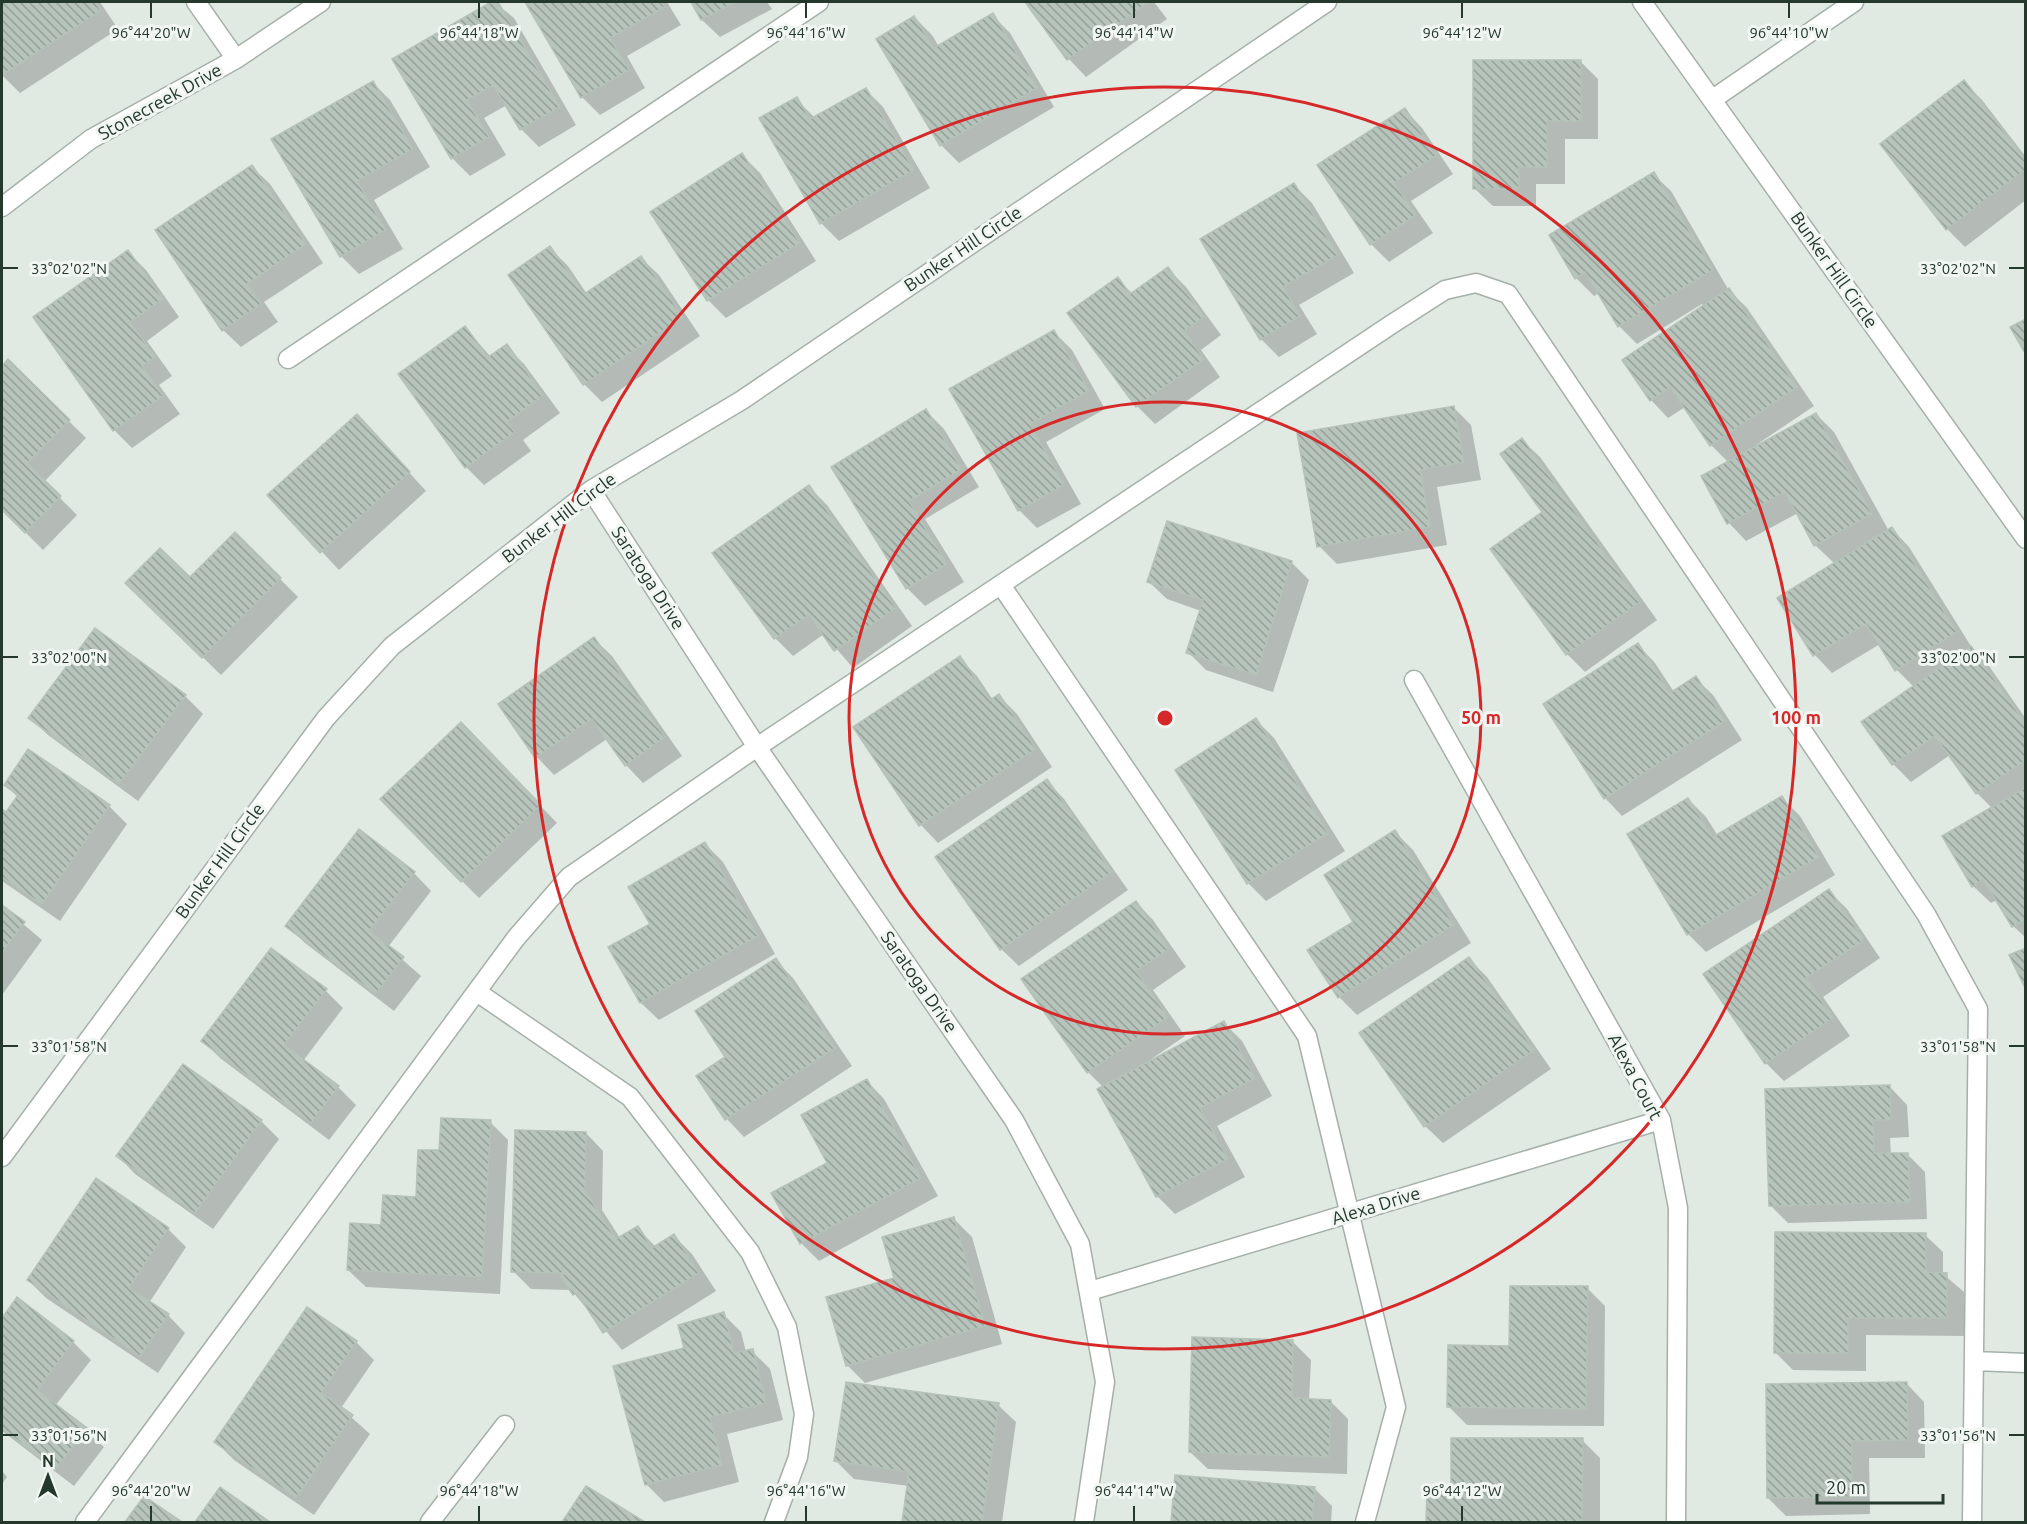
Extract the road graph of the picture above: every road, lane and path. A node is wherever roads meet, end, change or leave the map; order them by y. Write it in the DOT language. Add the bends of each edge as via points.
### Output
graph roads {
  1 [pos="196,2"];
  2 [pos="321,2"];
  3 [pos="819,2"];
  4 [pos="1327,2"];
  5 [pos="1642,2"];
  6 [pos="1854,2"];
  7 [pos="237,59"];
  8 [pos="1713,99"];
  9 [pos="2,207"];
  10 [pos="288,359"];
  11 [pos="591,490"];
  12 [pos="2025,539"];
  13 [pos="1001,585"];
  14 [pos="1414,680"];
  15 [pos="757,747"];
  16 [pos="477,992"];
  17 [pos="1661,1120"];
  18 [pos="2,1157"];
  19 [pos="1348,1214"];
  20 [pos="1090,1291"];
  21 [pos="1974,1361"];
  22 [pos="2025,1363"];
  23 [pos="505,1425"];
  24 [pos="85,1522"];
  25 [pos="430,1522"];
  26 [pos="774,1522"];
  27 [pos="1084,1522"];
  28 [pos="1365,1522"];
  29 [pos="1676,1522"];
  30 [pos="1972,1522"];
  1 -- 7 [label="street"];
  2 -- 7 [label="street, Stonecreek Drive"];
  3 -- 10 [label="street"];
  4 -- 11 [label="street, Bunker Hill Circle" via="742,400"];
  5 -- 8 [label="street, Bunker Hill Circle"];
  6 -- 8 [label="street"];
  7 -- 9 [label="street, Stonecreek Drive" via="91,140"];
  8 -- 12 [label="street, Bunker Hill Circle"];
  11 -- 15 [label="street, Saratoga Drive"];
  11 -- 18 [label="street, Bunker Hill Circle" via="392,646 326,718"];
  13 -- 15 [label="street"];
  13 -- 19 [label="street" via="1307,1036"];
  13 -- 21 [label="street" via="1445,290 1476,283 1508,294 1926,914 1978,1009"];
  14 -- 17 [label="street, Alexa Court"];
  15 -- 16 [label="street" via="568,877"];
  15 -- 20 [label="street, Saratoga Drive" via="1014,1120 1080,1244"];
  16 -- 24 [label="street"];
  16 -- 26 [label="street" via="630,1097 750,1252 787,1327 804,1414 798,1457"];
  17 -- 19 [label="street, Alexa Drive"];
  17 -- 29 [label="street, Alexa Court" via="1678,1208"];
  19 -- 20 [label="street, Alexa Drive"];
  19 -- 28 [label="street" via="1396,1407"];
  20 -- 27 [label="street, Saratoga Drive" via="1105,1382"];
  21 -- 22 [label="street"];
  21 -- 30 [label="street"];
  23 -- 25 [label="street"];
}
